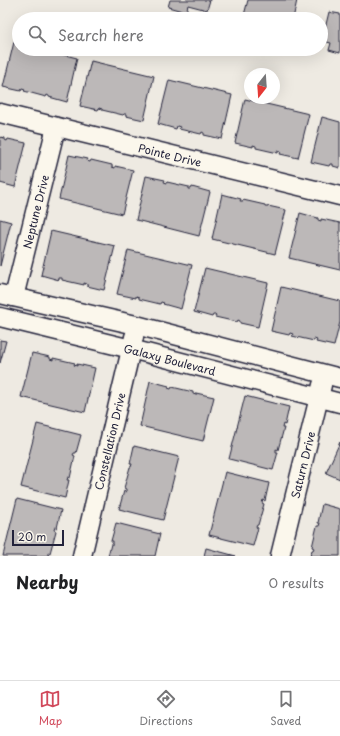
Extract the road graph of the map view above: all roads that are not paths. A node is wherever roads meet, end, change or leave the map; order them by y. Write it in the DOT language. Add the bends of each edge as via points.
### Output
graph roads {
  1 [pos="0,113"];
  2 [pos="56,127"];
  3 [pos="340,196"];
  4 [pos="7,295"];
  5 [pos="0,317"];
  6 [pos="136,325"];
  7 [pos="131,349"];
  8 [pos="332,376"];
  9 [pos="319,397"];
  10 [pos="340,403"];
  11 [pos="82,556"];
  12 [pos="280,556"];
  1 -- 2 [label="street, Pointe Drive"];
  2 -- 3 [label="street, Pointe Drive"];
  2 -- 4 [label="street, Neptune Drive"];
  4 -- 6 [label="street"];
  5 -- 7 [label="street, Galaxy Boulevard"];
  6 -- 7 [label="street, Constellation Drive"];
  6 -- 8 [label="street"];
  7 -- 9 [label="street, Galaxy Boulevard"];
  7 -- 11 [label="street, Constellation Drive"];
  8 -- 9 [label="street, Saturn Drive"];
  9 -- 10 [label="street, Galaxy Boulevard"];
  9 -- 12 [label="street, Saturn Drive"];
}
